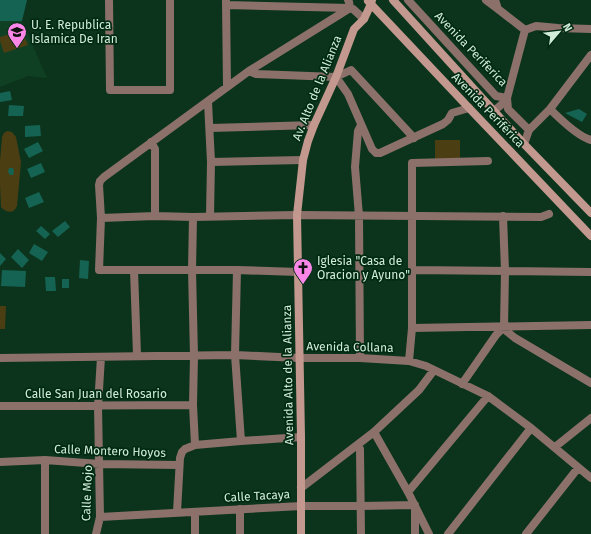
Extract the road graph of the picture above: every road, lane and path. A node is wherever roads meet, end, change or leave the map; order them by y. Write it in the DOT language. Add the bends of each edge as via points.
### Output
graph roads {
  1 [pos="109,0"];
  2 [pos="170,0"];
  3 [pos="393,0"];
  4 [pos="408,0"];
  5 [pos="486,0"];
  6 [pos="495,0"];
  7 [pos="370,1"];
  8 [pos="226,2"];
  9 [pos="349,4"];
  10 [pos="498,9"];
  11 [pos="364,19"];
  12 [pos="591,29"];
  13 [pos="525,30"];
  14 [pos="591,55"];
  15 [pos="249,71"];
  16 [pos="336,77"];
  17 [pos="227,87"];
  18 [pos="507,98"];
  19 [pos="208,102"];
  20 [pos="469,108"];
  21 [pos="550,109"];
  22 [pos="494,111"];
  23 [pos="361,124"];
  24 [pos="314,125"];
  25 [pos="210,128"];
  26 [pos="529,130"];
  27 [pos="414,138"];
  28 [pos="591,140"];
  29 [pos="151,142"];
  30 [pos="524,144"];
  31 [pos="303,160"];
  32 [pos="488,161"];
  33 [pos="211,162"];
  34 [pos="590,210"];
  35 [pos="550,214"];
  36 [pos="297,215"];
  37 [pos="155,216"];
  38 [pos="210,216"];
  39 [pos="359,216"];
  40 [pos="412,216"];
  41 [pos="503,216"];
  42 [pos="193,217"];
  43 [pos="101,218"];
  44 [pos="591,236"];
  45 [pos="134,270"];
  46 [pos="192,270"];
  47 [pos="237,270"];
  48 [pos="412,270"];
  49 [pos="505,271"];
  50 [pos="298,272"];
  51 [pos="591,272"];
  52 [pos="591,324"];
  53 [pos="504,327"];
  54 [pos="412,328"];
  55 [pos="235,354"];
  56 [pos="137,356"];
  57 [pos="194,356"];
  58 [pos="101,357"];
  59 [pos="0,358"];
  60 [pos="300,358"];
  61 [pos="360,358"];
  62 [pos="409,361"];
  63 [pos="434,370"];
  64 [pos="591,383"];
  65 [pos="462,384"];
  66 [pos="488,396"];
  67 [pos="193,405"];
  68 [pos="0,406"];
  69 [pos="98,406"];
  70 [pos="591,419"];
  71 [pos="531,428"];
  72 [pos="374,432"];
  73 [pos="301,437"];
  74 [pos="241,441"];
  75 [pos="195,445"];
  76 [pos="358,445"];
  77 [pos="555,447"];
  78 [pos="45,460"];
  79 [pos="0,462"];
  80 [pos="100,464"];
  81 [pos="179,465"];
  82 [pos="578,468"];
  83 [pos="591,478"];
  84 [pos="301,488"];
  85 [pos="408,492"];
  86 [pos="415,505"];
  87 [pos="301,506"];
  88 [pos="361,506"];
  89 [pos="240,509"];
  90 [pos="177,512"];
  91 [pos="195,512"];
  92 [pos="100,517"];
  93 [pos="45,534"];
  94 [pos="96,534"];
  95 [pos="195,534"];
  96 [pos="240,534"];
  97 [pos="301,534"];
  98 [pos="361,534"];
  99 [pos="416,534"];
  100 [pos="429,534"];
  101 [pos="448,534"];
  102 [pos="526,534"];
  1 -- 2 [label="street" via="110,90 170,90"];
  3 -- 22 [label="street, Avenida Periférica"];
  4 -- 18 [label="street, Avenida Periferica" via="496,96"];
  5 -- 10 [label="street"];
  6 -- 10 [label="street"];
  7 -- 11 [label="street, Av. Alto de la Alianza"];
  7 -- 20 [label="street, Avenida Periférica"];
  8 -- 9 [label="street"];
  8 -- 17 [label="street"];
  9 -- 11 [label="street"];
  9 -- 15 [label="street"];
  10 -- 13 [label="street"];
  11 -- 16 [label="street, Av. Alto de la Alianza" via="354,29"];
  12 -- 13 [label="street" via="536,26"];
  13 -- 18 [label="street"];
  14 -- 21 [label="street"];
  15 -- 16 [label="street" via="256,74"];
  15 -- 17 [label="street"];
  16 -- 23 [label="street" via="348,94"];
  16 -- 24 [label="street, Av. Alto de la Alianza"];
  16 -- 27 [label="street" via="351,70"];
  17 -- 19 [label="street"];
  18 -- 22 [label="street, Avenida Periferica"];
  18 -- 26 [label="street" via="508,109"];
  19 -- 25 [label="street"];
  19 -- 29 [label="street"];
  20 -- 27 [label="street" via="452,113 443,124"];
  20 -- 44 [label="street, Avenida Periférica"];
  21 -- 26 [label="street"];
  21 -- 28 [label="street"];
  22 -- 30 [label="street, Avenida Periférica"];
  23 -- 27 [label="street" via="376,153"];
  23 -- 39 [label="street" via="358,131 356,167"];
  24 -- 25 [label="street"];
  24 -- 31 [label="street, Av. Alto de la Alianza"];
  25 -- 33 [label="street"];
  26 -- 30 [label="street"];
  29 -- 37 [label="street" via="155,149"];
  29 -- 43 [label="street" via="101,180"];
  30 -- 34 [label="street, Avenida Periférica"];
  31 -- 33 [label="street"];
  31 -- 36 [label="street, Av. Alto de la Alianza"];
  32 -- 40 [label="street" via="412,163"];
  33 -- 38 [label="street"];
  35 -- 41 [label="street" via="541,217"];
  36 -- 38 [label="street"];
  36 -- 39 [label="street"];
  36 -- 50 [label="street, Avenida Alto de la Alianza"];
  37 -- 42 [label="street"];
  37 -- 43 [label="street"];
  38 -- 42 [label="street"];
  39 -- 40 [label="street"];
  39 -- 61 [label="street"];
  40 -- 41 [label="street"];
  40 -- 48 [label="street"];
  41 -- 49 [label="street"];
  42 -- 46 [label="street"];
  43 -- 45 [label="street" via="99,270"];
  45 -- 46 [label="street"];
  45 -- 56 [label="street"];
  46 -- 47 [label="street"];
  46 -- 57 [label="street"];
  47 -- 50 [label="street"];
  47 -- 55 [label="street"];
  48 -- 49 [label="street"];
  48 -- 54 [label="street"];
  49 -- 51 [label="street"];
  49 -- 53 [label="street"];
  50 -- 60 [label="street, Avenida Alto de la Alianza"];
  52 -- 53 [label="street"];
  53 -- 54 [label="street"];
  53 -- 64 [label="street" via="514,338"];
  53 -- 65 [label="street"];
  54 -- 62 [label="street"];
  55 -- 57 [label="street, Avenida Collana"];
  55 -- 60 [label="street, Avenida Collana"];
  55 -- 74 [label="street"];
  56 -- 57 [label="street, Avenida Collana"];
  56 -- 58 [label="street, Avenida Collana"];
  57 -- 67 [label="street"];
  58 -- 59 [label="street, Avenida Collana"];
  58 -- 69 [label="street, Calle Mojo"];
  60 -- 61 [label="street, Avenida Collana"];
  60 -- 73 [label="street, Avenida Alto de la Alianza"];
  61 -- 62 [label="street, Avenida Collana"];
  62 -- 63 [label="street, Avenida Collana"];
  63 -- 65 [label="street, Avenida Collana"];
  63 -- 72 [label="street" via="419,390"];
  65 -- 66 [label="street, Avenida Collana"];
  66 -- 71 [label="street, Avenida Collana"];
  66 -- 85 [label="street"];
  67 -- 69 [label="street, Calle San Juan del Rosario"];
  67 -- 75 [label="street"];
  68 -- 69 [label="street, Calle San Juan del Rosario"];
  69 -- 80 [label="street, Calle Mojo"];
  70 -- 77 [label="street"];
  71 -- 77 [label="street, Avenida Collana"];
  71 -- 101 [label="street"];
  72 -- 76 [label="street"];
  72 -- 85 [label="street"];
  73 -- 74 [label="street"];
  73 -- 84 [label="street, Avenida Alto de la Alianza"];
  74 -- 75 [label="street"];
  75 -- 81 [label="street, Calle Montero Hoyos" via="182,452"];
  76 -- 84 [label="street"];
  76 -- 88 [label="street"];
  77 -- 82 [label="street, Avenida Collana"];
  78 -- 79 [label="street, Calle Montero Hoyos"];
  78 -- 80 [label="street, Calle Montero Hoyos"];
  78 -- 93 [label="street"];
  80 -- 81 [label="street, Calle Montero Hoyos"];
  80 -- 92 [label="street, Calle Mojo"];
  81 -- 90 [label="street"];
  82 -- 83 [label="street, Avenida Collana"];
  82 -- 102 [label="street"];
  84 -- 87 [label="street, Avenida Alto de la Alianza"];
  85 -- 86 [label="street"];
  86 -- 88 [label="street, Calle Tacaya"];
  86 -- 99 [label="street"];
  86 -- 100 [label="street"];
  87 -- 88 [label="street, Calle Tacaya"];
  87 -- 89 [label="street, Calle Tacaya"];
  87 -- 97 [label="street, Avenida Alto de la Alianza"];
  88 -- 98 [label="street"];
  89 -- 91 [label="street, Calle Tacaya"];
  89 -- 96 [label="street"];
  90 -- 91 [label="street, Calle Tacaya"];
  90 -- 92 [label="street, Calle Tacaya"];
  91 -- 95 [label="street"];
  92 -- 94 [label="street, Calle Mojo"];
}
